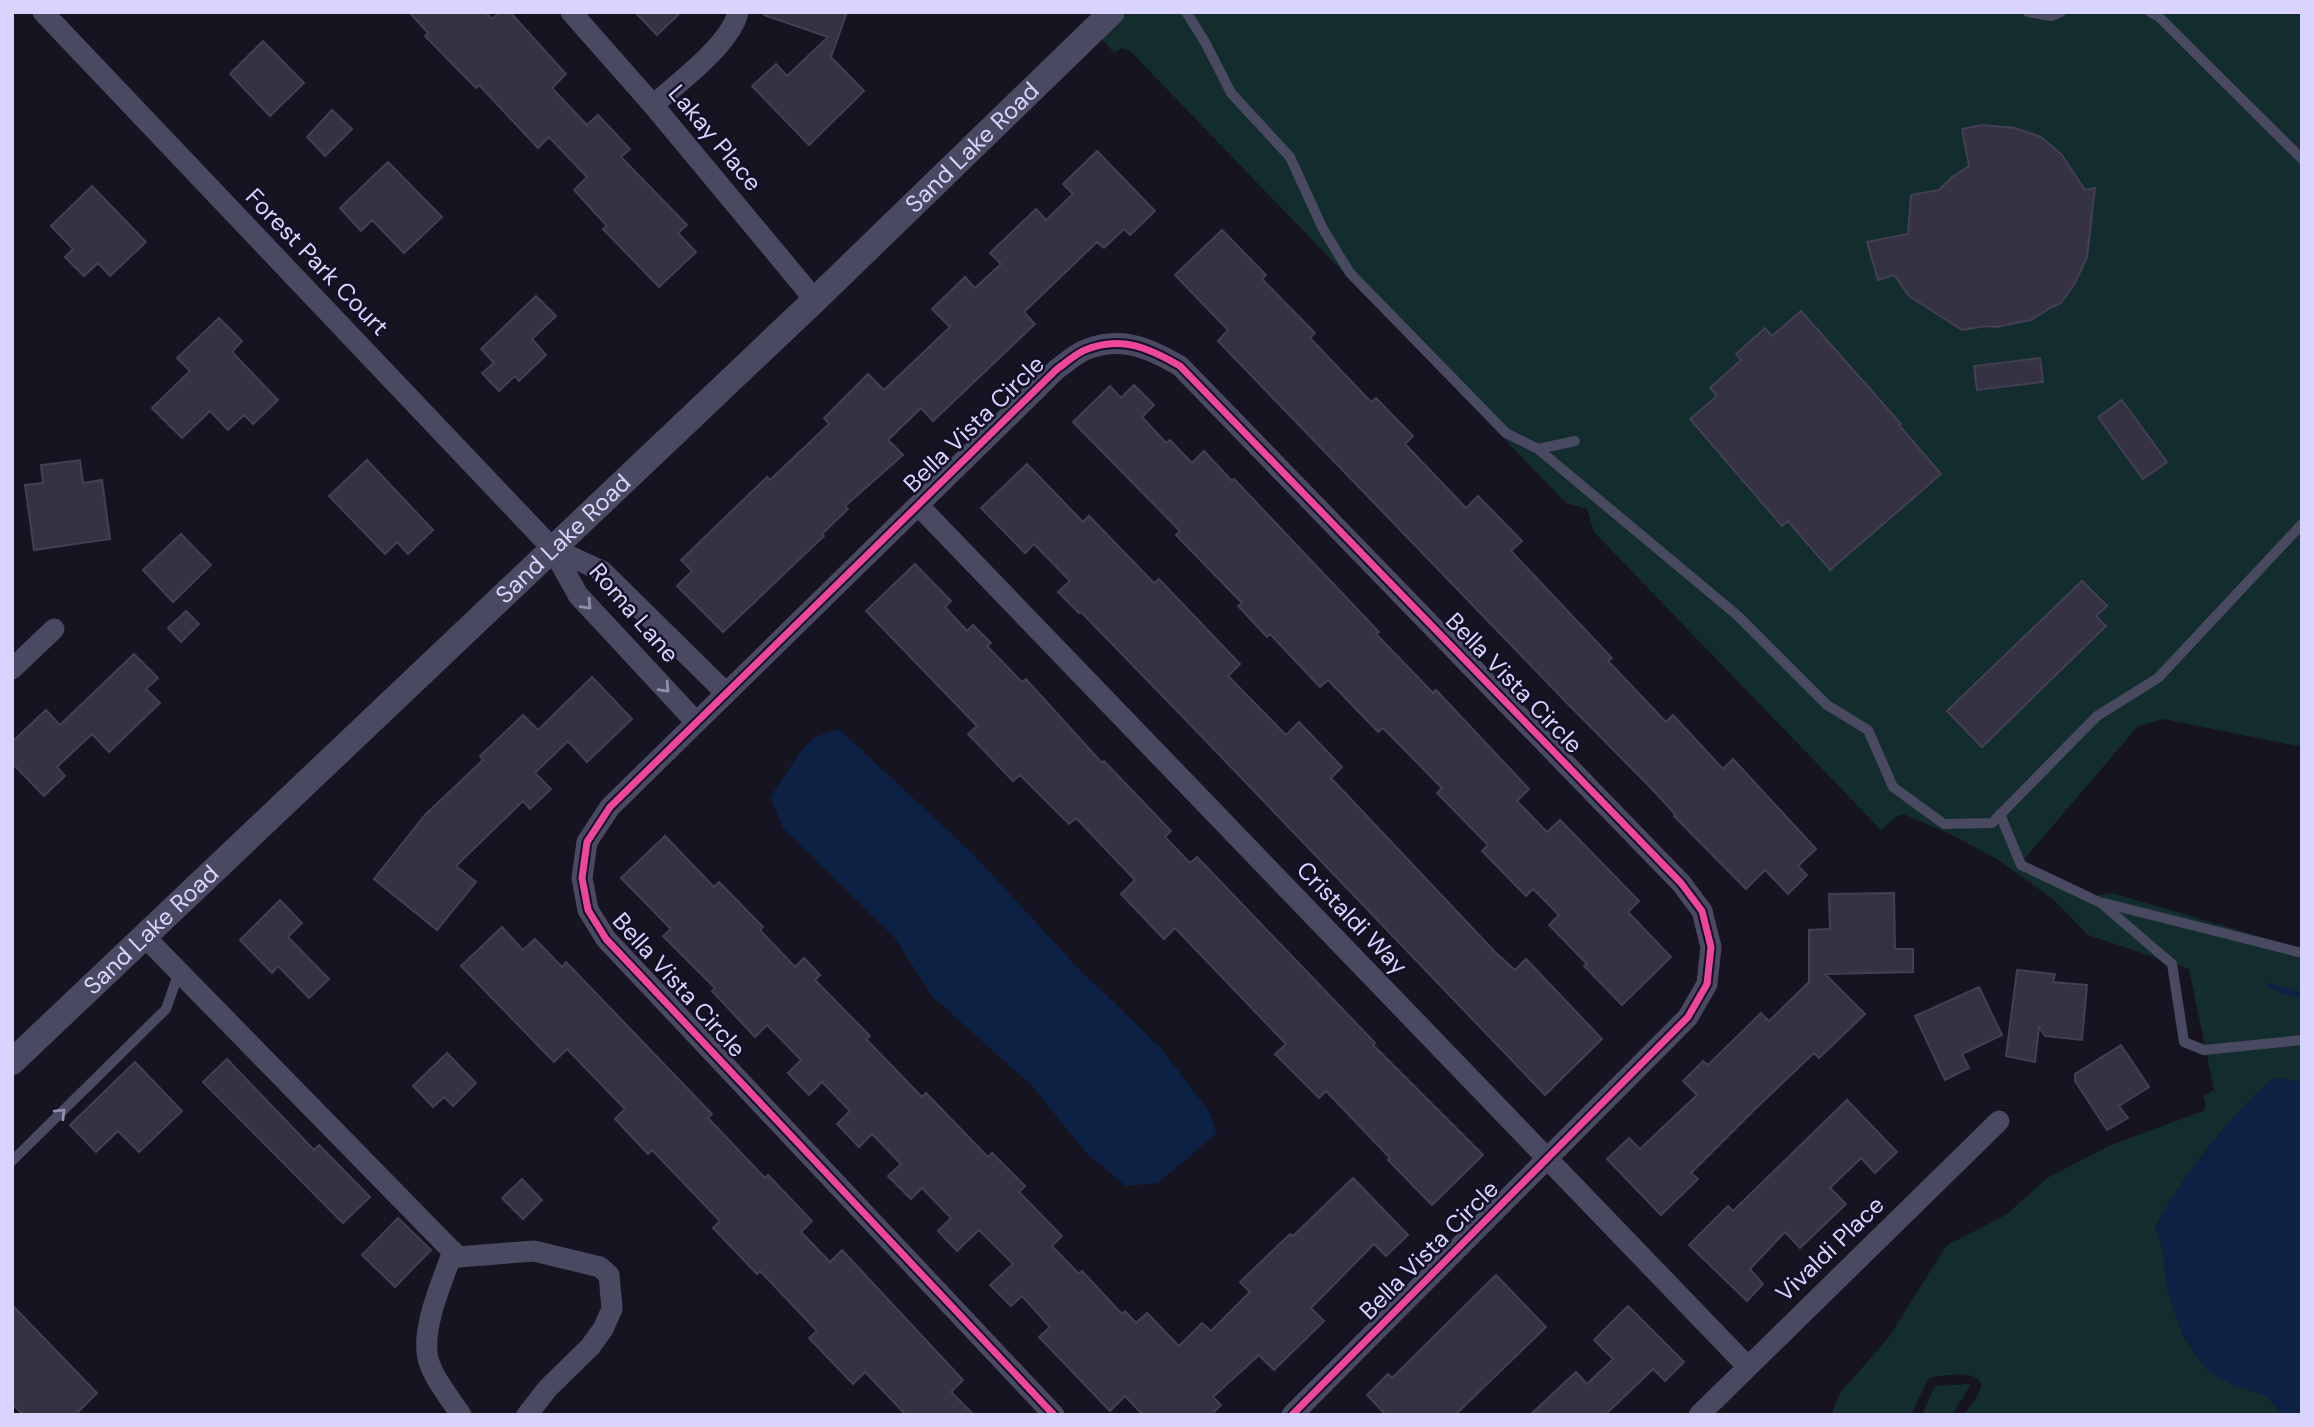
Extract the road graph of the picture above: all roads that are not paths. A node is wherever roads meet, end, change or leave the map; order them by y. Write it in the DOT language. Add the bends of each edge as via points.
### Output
graph roads {
  1 [pos="43,12"];
  2 [pos="571,12"];
  3 [pos="738,12"];
  4 [pos="1112,12"];
  5 [pos="1186,12"];
  6 [pos="2028,12"];
  7 [pos="2061,12"];
  8 [pos="2150,12"];
  9 [pos="653,105"];
  10 [pos="2302,159"];
  11 [pos="815,300"];
  12 [pos="1575,441"];
  13 [pos="1538,449"];
  14 [pos="918,505"];
  15 [pos="2302,524"];
  16 [pos="552,548"];
  17 [pos="660,628"];
  18 [pos="54,629"];
  19 [pos="633,654"];
  20 [pos="12,670"];
  21 [pos="726,693"];
  22 [pos="696,722"];
  23 [pos="2000,814"];
  24 [pos="2101,902"];
  25 [pos="144,936"];
  26 [pos="2302,953"];
  27 [pos="179,972"];
  28 [pos="2302,1040"];
  29 [pos="12,1062"];
  30 [pos="1999,1121"];
  31 [pos="1547,1159"];
  32 [pos="12,1161"];
  33 [pos="453,1251"];
  34 [pos="1748,1367"];
  35 [pos="461,1415"];
  36 [pos="527,1415"];
  37 [pos="1054,1415"];
  38 [pos="1292,1415"];
  39 [pos="1699,1415"];
  1 -- 16 [label="street, Forest Park Court"];
  2 -- 9 [label="street, Lakay Place"];
  3 -- 9 [label="street" via="736,23 708,56"];
  4 -- 11 [label="street, Sand Lake Road"];
  5 -- 13 [label="lane" via="1231,93 1290,158 1323,229 1350,273 1506,433"];
  6 -- 7 [label="lane" via="2051,16"];
  8 -- 10 [label="lane"];
  9 -- 11 [label="street, Lakay Place"];
  11 -- 16 [label="street, Sand Lake Road"];
  12 -- 13 [label="lane"];
  13 -- 23 [label="lane" via="1737,615 1827,705 1868,730 1893,787 1944,824 1992,822"];
  14 -- 21 [label="street, Bella Vista Circle"];
  14 -- 31 [label="street, Cristaldi Way"];
  14 -- 31 [label="street, Bella Vista Circle" via="1057,369 1085,350 1120,342 1152,349 1180,366 1681,883 1702,911 1711,947 1707,984 1688,1017"];
  15 -- 23 [label="lane" via="2158,678 2097,716"];
  16 -- 17 [label="street, Roma Lane" via="603,571"];
  16 -- 19 [label="street, Roma Lane, one-way" via="578,595"];
  16 -- 25 [label="street, Sand Lake Road"];
  17 -- 19 [label="street"];
  17 -- 21 [label="street, Roma Lane"];
  18 -- 20 [label="street"];
  19 -- 22 [label="street, Roma Lane, one-way"];
  21 -- 22 [label="street, Bella Vista Circle"];
  22 -- 37 [label="street, Bella Vista Circle" via="610,807 587,842 582,878 588,910 606,939"];
  23 -- 24 [label="lane" via="2021,865"];
  24 -- 26 [label="lane"];
  24 -- 28 [label="lane" via="2172,964 2184,1042 2204,1050"];
  25 -- 27 [label="street"];
  25 -- 29 [label="street, Sand Lake Road"];
  32 -- 27 [label="lane, one-way" via="166,1009"];
  27 -- 33 [label="street"];
  30 -- 34 [label="street, Vivaldi Place"];
  31 -- 34 [label="street, Cristaldi Way"];
  31 -- 38 [label="street, Bella Vista Circle"];
  33 -- 35 [label="street" via="431,1317 427,1353 437,1379"];
  33 -- 36 [label="street" via="458,1256 534,1251 600,1267 609,1275 612,1309 603,1329"];
  34 -- 39 [label="street, Vivaldi Place"];
}
